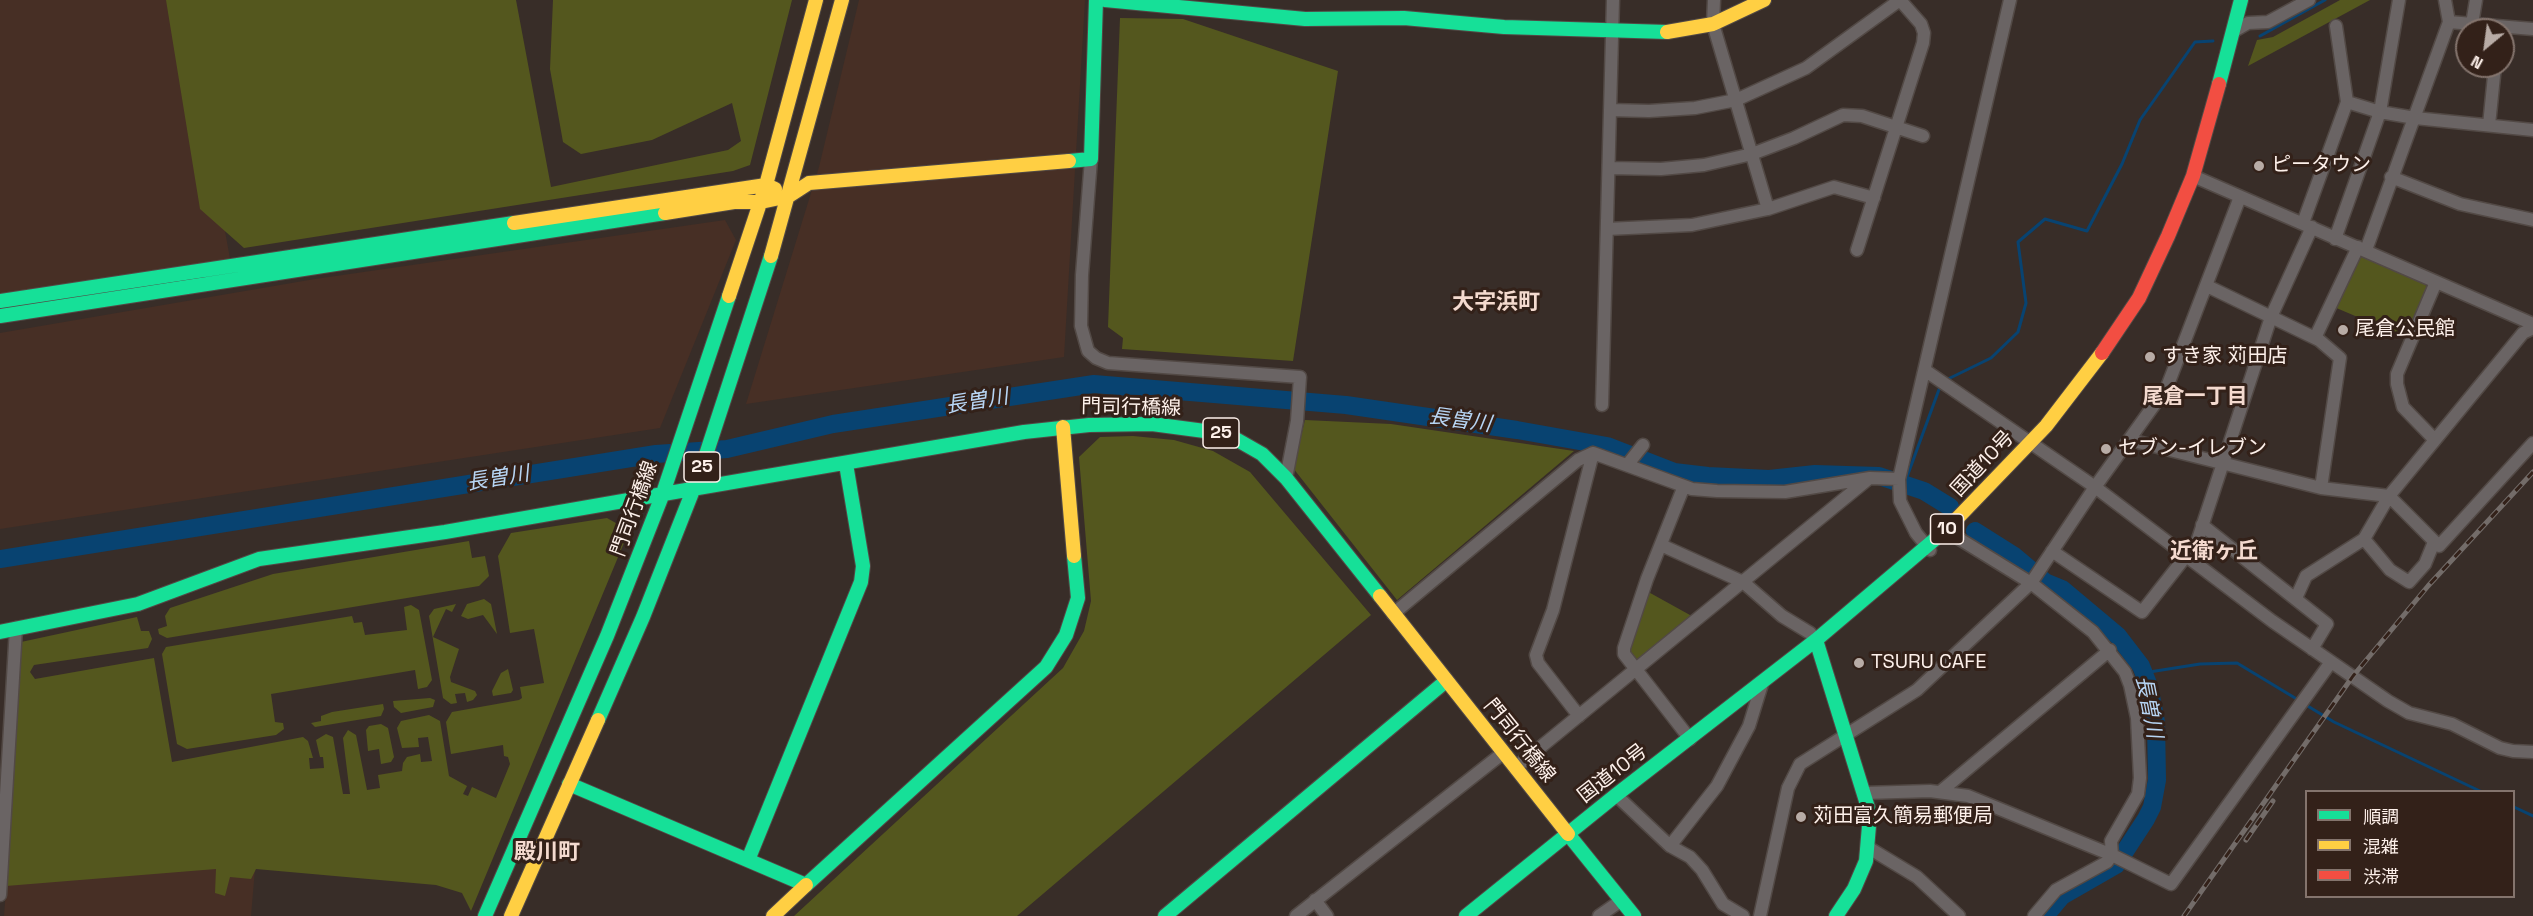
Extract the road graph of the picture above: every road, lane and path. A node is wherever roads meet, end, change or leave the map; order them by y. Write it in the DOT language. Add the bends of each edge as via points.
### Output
graph roads {
  1 [pos="816,0"];
  2 [pos="842,0"];
  3 [pos="1096,0"];
  4 [pos="1105,0"];
  5 [pos="1613,0"];
  6 [pos="1713,0"];
  7 [pos="1764,0"];
  8 [pos="1900,0"];
  9 [pos="2010,0"];
  10 [pos="2241,0"];
  11 [pos="2253,0"];
  12 [pos="2308,0"];
  13 [pos="2399,0"];
  14 [pos="2445,0"];
  15 [pos="2476,0"];
  16 [pos="2473,18"];
  17 [pos="2248,22"];
  18 [pos="2449,22"];
  19 [pos="2455,23"];
  20 [pos="1713,24"];
  21 [pos="2336,26"];
  22 [pos="2515,28"];
  23 [pos="2533,29"];
  24 [pos="1612,32"];
  25 [pos="2233,32"];
  26 [pos="2494,78"];
  27 [pos="1736,100"];
  28 [pos="2347,102"];
  29 [pos="1610,110"];
  30 [pos="2380,112"];
  31 [pos="2415,118"];
  32 [pos="2489,125"];
  33 [pos="1898,127"];
  34 [pos="2533,130"];
  35 [pos="1923,136"];
  36 [pos="1752,154"];
  37 [pos="1091,159"];
  38 [pos="1609,168"];
  39 [pos="2391,177"];
  40 [pos="2197,178"];
  41 [pos="766,185"];
  42 [pos="789,196"];
  43 [pos="2240,197"];
  44 [pos="1874,198"];
  45 [pos="761,202"];
  46 [pos="1768,209"];
  47 [pos="2533,220"];
  48 [pos="2307,225"];
  49 [pos="1607,230"];
  50 [pos="2335,239"];
  51 [pos="2362,249"];
  52 [pos="1857,250"];
  53 [pos="2436,282"];
  54 [pos="2207,286"];
  55 [pos="0,301"];
  56 [pos="0,316"];
  57 [pos="2271,317"];
  58 [pos="2533,326"];
  59 [pos="2315,338"];
  60 [pos="1926,371"];
  61 [pos="1602,405"];
  62 [pos="1064,427"];
  63 [pos="2130,440"];
  64 [pos="2435,440"];
  65 [pos="2533,443"];
  66 [pos="1643,445"];
  67 [pos="2035,446"];
  68 [pos="1593,453"];
  69 [pos="1630,462"];
  70 [pos="2223,463"];
  71 [pos="846,464"];
  72 [pos="1287,478"];
  73 [pos="1870,478"];
  74 [pos="1899,479"];
  75 [pos="1684,486"];
  76 [pos="2095,487"];
  77 [pos="2321,488"];
  78 [pos="692,489"];
  79 [pos="662,496"];
  80 [pos="2389,496"];
  81 [pos="2202,525"];
  82 [pos="1949,532"];
  83 [pos="2364,538"];
  84 [pos="2434,542"];
  85 [pos="1660,545"];
  86 [pos="1930,550"];
  87 [pos="2052,550"];
  88 [pos="2184,557"];
  89 [pos="1743,582"];
  90 [pos="2031,583"];
  91 [pos="2296,598"];
  92 [pos="1393,615"];
  93 [pos="8,630"];
  94 [pos="1818,644"];
  95 [pos="2312,649"];
  96 [pos="2110,650"];
  97 [pos="2331,662"];
  98 [pos="1637,669"];
  99 [pos="1764,679"];
  100 [pos="1446,681"];
  101 [pos="1758,697"];
  102 [pos="1579,716"];
  103 [pos="1847,734"];
  104 [pos="1689,739"];
  105 [pos="2533,752"];
  106 [pos="1503,753"];
  107 [pos="1515,768"];
  108 [pos="569,784"];
  109 [pos="1940,792"];
  110 [pos="1865,793"];
  111 [pos="1619,800"];
  112 [pos="1568,834"];
  113 [pos="1577,845"];
  114 [pos="1670,846"];
  115 [pos="1869,848"];
  116 [pos="2112,855"];
  117 [pos="748,860"];
  118 [pos="806,885"];
  119 [pos="0,895"];
  120 [pos="1315,900"];
  121 [pos="1622,900"];
  122 [pos="485,916"];
  123 [pos="511,916"];
  124 [pos="773,916"];
  125 [pos="1165,916"];
  126 [pos="1296,916"];
  127 [pos="1328,916"];
  128 [pos="1466,916"];
  129 [pos="1486,916"];
  130 [pos="1599,916"];
  131 [pos="1634,916"];
  132 [pos="1743,916"];
  133 [pos="1760,916"];
  134 [pos="1836,916"];
  135 [pos="1959,916"];
  136 [pos="2034,916"];
  1 -- 41 [label="main road, 門司行橋線 / 25"];
  2 -- 42 [label="main road, 25"];
  3 -- 37 [label="main road"];
  4 -- 24 [label="main road" via="1305,19 1404,18"];
  5 -- 24 [label="street"];
  6 -- 20 [label="street"];
  7 -- 20 [label="main road"];
  8 -- 27 [label="street" via="1806,68"];
  8 -- 33 [label="street" via="1924,33"];
  9 -- 60 [label="street"];
  10 -- 25 [label="main road, 国道10号 / 10"];
  11 -- 17 [label="main road, 国道10号 / 10"];
  12 -- 17 [label="street" via="2268,22"];
  13 -- 30 [label="street"];
  14 -- 18 [label="street"];
  15 -- 16 [label="street"];
  17 -- 25 [label="street"];
  17 -- 40 [label="main road, 国道10号 / 10" via="2218,133"];
  18 -- 19 [label="street"];
  18 -- 31 [label="street"];
  20 -- 24 [label="main road" via="1675,32"];
  20 -- 27 [label="street"];
  21 -- 28 [label="street"];
  22 -- 23 [label="street"];
  24 -- 29 [label="street"];
  25 -- 40 [label="main road, 国道10号 / 10"];
  26 -- 32 [label="street"];
  27 -- 29 [label="street" via="1695,108"];
  27 -- 36 [label="street"];
  28 -- 30 [label="street"];
  28 -- 48 [label="street"];
  29 -- 38 [label="street"];
  30 -- 31 [label="street"];
  30 -- 50 [label="street"];
  31 -- 32 [label="street"];
  31 -- 39 [label="street"];
  32 -- 34 [label="street"];
  33 -- 35 [label="street"];
  33 -- 36 [label="street" via="1862,116 1843,115"];
  33 -- 44 [label="street"];
  36 -- 38 [label="street" via="1704,165"];
  36 -- 46 [label="street"];
  37 -- 42 [label="main road" via="809,183"];
  37 -- 72 [label="street" via="1082,275 1082,326 1088,351 1108,363 1300,377"];
  38 -- 49 [label="street"];
  39 -- 47 [label="street" via="2460,204"];
  39 -- 51 [label="street"];
  40 -- 43 [label="street"];
  40 -- 67 [label="main road, 国道10号 / 10" via="2182,235 2142,313 2086,396"];
  41 -- 42 [label="main road"];
  41 -- 45 [label="main road, 門司行橋線 / 25"];
  41 -- 55 [label="main road"];
  42 -- 45 [label="main road"];
  42 -- 78 [label="main road, 25" via="738,363"];
  43 -- 48 [label="street"];
  43 -- 54 [label="street"];
  44 -- 46 [label="street" via="1834,187"];
  44 -- 52 [label="street"];
  45 -- 56 [label="main road" via="734,202"];
  45 -- 79 [label="main road, 門司行橋線 / 25"];
  46 -- 49 [label="street" via="1692,225"];
  48 -- 50 [label="street"];
  48 -- 57 [label="street"];
  49 -- 61 [label="street"];
  50 -- 51 [label="street"];
  51 -- 53 [label="street"];
  51 -- 59 [label="street"];
  53 -- 58 [label="street"];
  53 -- 64 [label="street" via="2397,374 2403,407"];
  54 -- 57 [label="street"];
  54 -- 63 [label="street" via="2167,387"];
  57 -- 59 [label="street"];
  57 -- 70 [label="street"];
  58 -- 64 [label="street" via="2523,333"];
  59 -- 77 [label="street" via="2340,358"];
  60 -- 67 [label="street"];
  60 -- 74 [label="street"];
  62 -- 71 [label="main road, 門司行橋線 / 25" via="969,440"];
  62 -- 72 [label="main road, 門司行橋線 / 25" via="1152,424 1216,432 1262,454"];
  62 -- 118 [label="main road" via="1078,598 1057,651 1046,667"];
  63 -- 70 [label="street"];
  63 -- 76 [label="street"];
  64 -- 80 [label="street"];
  65 -- 84 [label="street" via="2439,546"];
  66 -- 69 [label="street"];
  67 -- 76 [label="street"];
  67 -- 82 [label="main road, 国道10号 / 10" via="1985,506"];
  68 -- 69 [label="street"];
  68 -- 92 [label="street" via="1578,460"];
  68 -- 102 [label="street" via="1553,610 1536,655"];
  69 -- 75 [label="street"];
  70 -- 77 [label="street"];
  70 -- 81 [label="street"];
  71 -- 78 [label="main road, 門司行橋線 / 25"];
  71 -- 117 [label="main road" via="863,566 861,582"];
  72 -- 92 [label="main road, 門司行橋線 / 25"];
  73 -- 74 [label="street"];
  73 -- 75 [label="street" via="1785,492 1717,491"];
  73 -- 89 [label="street"];
  74 -- 86 [label="street" via="1900,501 1916,533"];
  75 -- 85 [label="street"];
  76 -- 87 [label="street"];
  76 -- 88 [label="street"];
  77 -- 80 [label="street"];
  78 -- 79 [label="main road, 門司行橋線"];
  78 -- 108 [label="main road, 25" via="643,617"];
  79 -- 93 [label="main road, 門司行橋線" via="259,560 138,604"];
  79 -- 122 [label="main road, 門司行橋線 / 25" via="607,636"];
  80 -- 83 [label="street"];
  80 -- 84 [label="street"];
  81 -- 88 [label="street" via="2197,542"];
  81 -- 91 [label="street"];
  82 -- 86 [label="main road, 国道10号 / 10"];
  82 -- 90 [label="street"];
  83 -- 84 [label="street" via="2390,570 2409,582 2425,564"];
  83 -- 91 [label="street" via="2306,576"];
  85 -- 89 [label="street"];
  85 -- 98 [label="street" via="1624,648 1624,654"];
  86 -- 94 [label="main road, 国道10号 / 10"];
  87 -- 88 [label="street" via="2142,612"];
  87 -- 90 [label="street"];
  88 -- 95 [label="street"];
  89 -- 94 [label="street" via="1782,616 1810,633"];
  89 -- 98 [label="street"];
  90 -- 96 [label="street"];
  90 -- 103 [label="street" via="1917,690"];
  91 -- 95 [label="street" via="2327,624"];
  92 -- 100 [label="main road, 門司行橋線 / 25"];
  93 -- 119 [label="street"];
  94 -- 99 [label="main road, 国道10号 / 10"];
  94 -- 101 [label="main road, 国道10号 / 10"];
  94 -- 103 [label="main road"];
  95 -- 97 [label="street"];
  96 -- 109 [label="street"];
  96 -- 116 [label="street" via="2130,685 2137,718 2140,778 2138,794 2111,841"];
  97 -- 105 [label="street" via="2409,713 2452,724 2500,748"];
  97 -- 116 [label="street" via="2171,884"];
  98 -- 102 [label="street"];
  98 -- 104 [label="street"];
  99 -- 101 [label="street"];
  99 -- 104 [label="main road, 国道10号 / 10"];
  100 -- 106 [label="main road, 門司行橋線 / 25"];
  100 -- 125 [label="main road"];
  101 -- 111 [label="main road, 国道10号 / 10"];
  101 -- 114 [label="street" via="1749,726 1717,786"];
  102 -- 107 [label="street"];
  103 -- 110 [label="main road"];
  103 -- 133 [label="street" via="1800,764 1793,774"];
  104 -- 111 [label="main road, 国道10号 / 10"];
  106 -- 107 [label="main road, 門司行橋線 / 25"];
  106 -- 120 [label="street"];
  107 -- 112 [label="main road, 門司行橋線 / 25"];
  108 -- 117 [label="main road"];
  108 -- 123 [label="main road, 25"];
  109 -- 110 [label="street"];
  109 -- 116 [label="street" via="1968,796"];
  110 -- 115 [label="main road"];
  111 -- 112 [label="main road, 国道10号 / 10"];
  111 -- 113 [label="main road, 国道10号 / 10"];
  111 -- 114 [label="street"];
  112 -- 113 [label="main road, 門司行橋線"];
  112 -- 128 [label="main road, 国道10号 / 10"];
  113 -- 121 [label="main road, 門司行橋線"];
  113 -- 129 [label="main road, 国道10号 / 10"];
  114 -- 132 [label="street" via="1690,857 1723,904"];
  115 -- 134 [label="main road" via="1854,889"];
  115 -- 135 [label="street" via="1917,877"];
  116 -- 136 [label="street" via="2107,862 2056,890"];
  117 -- 118 [label="main road"];
  118 -- 124 [label="main road"];
  120 -- 126 [label="street"];
  120 -- 127 [label="street"];
  121 -- 130 [label="street"];
  121 -- 131 [label="main road, 門司行橋線"];
}
